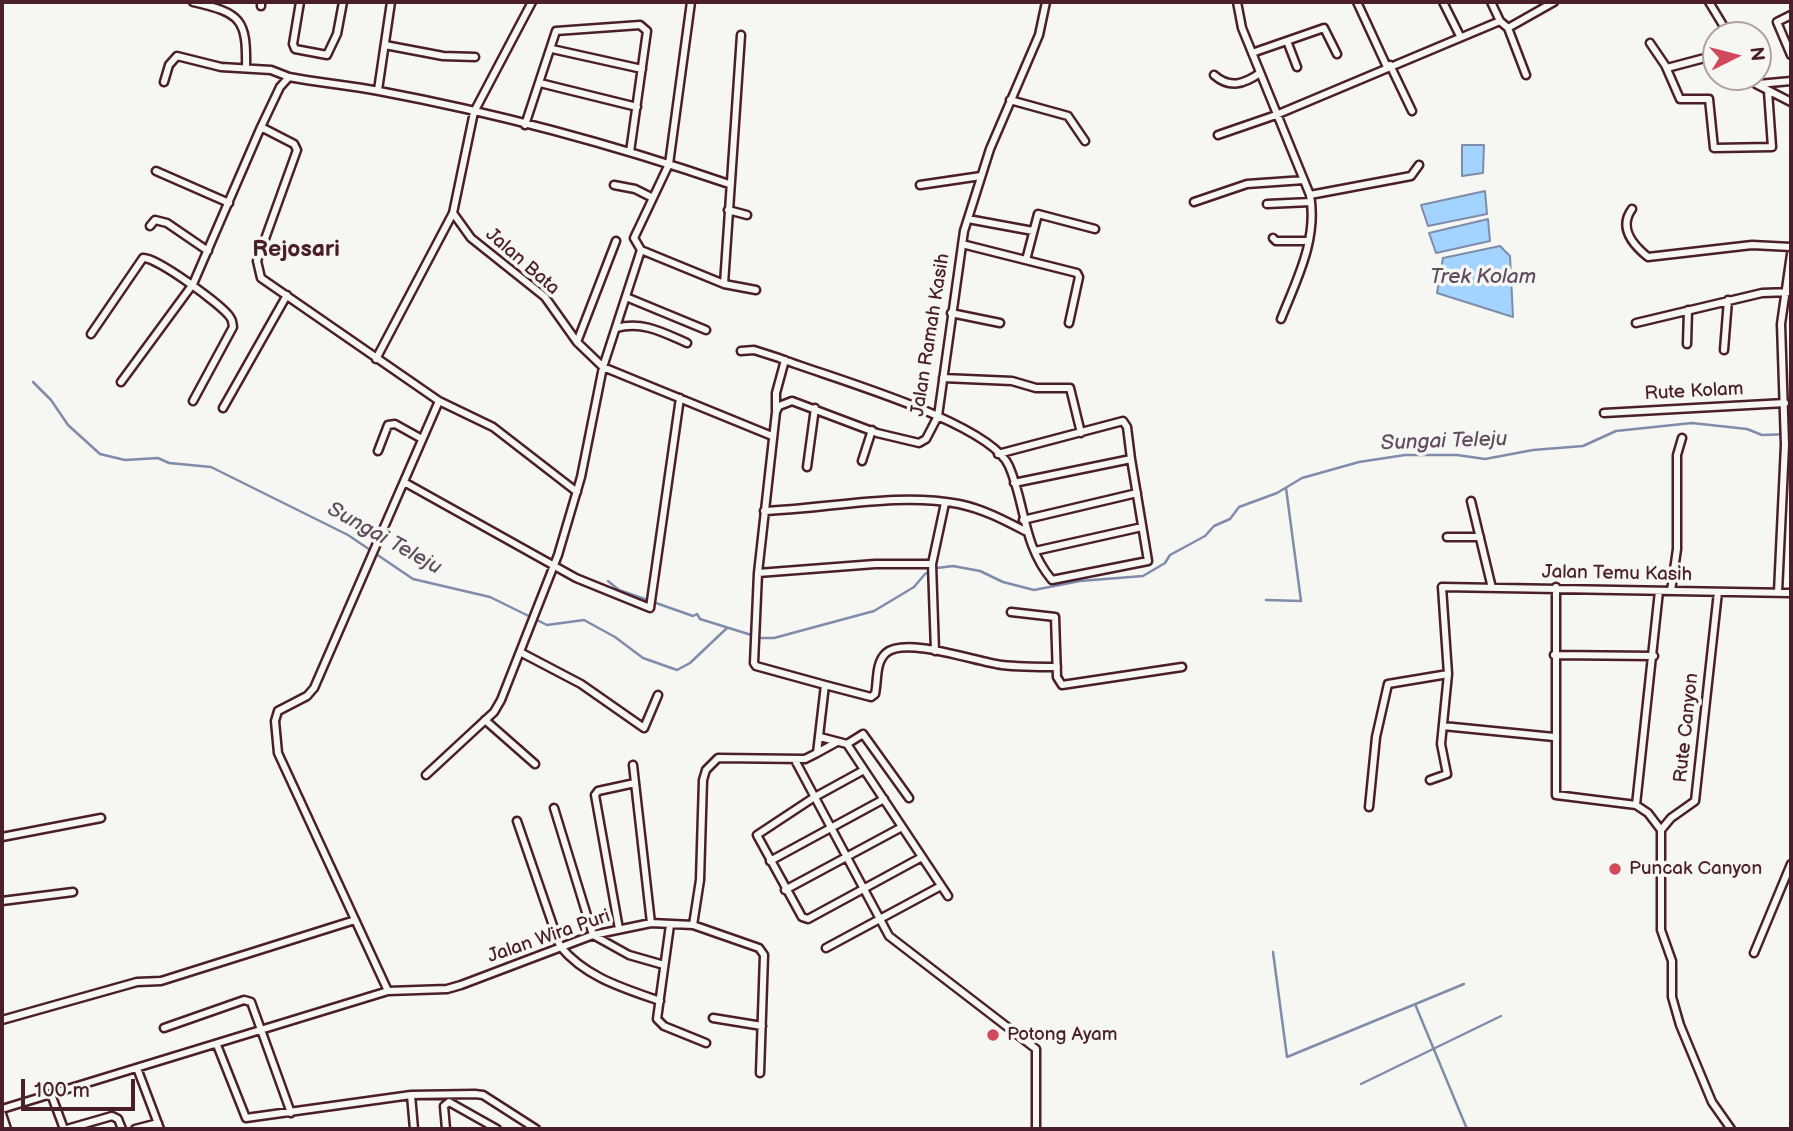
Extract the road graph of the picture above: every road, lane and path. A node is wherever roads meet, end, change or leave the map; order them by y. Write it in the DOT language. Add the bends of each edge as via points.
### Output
graph roads {
  1 [pos="193,2"];
  2 [pos="300,2"];
  3 [pos="343,2"];
  4 [pos="391,2"];
  5 [pos="532,2"];
  6 [pos="691,2"];
  7 [pos="1046,2"];
  8 [pos="1237,2"];
  9 [pos="1357,2"];
  10 [pos="1443,2"];
  11 [pos="1491,2"];
  12 [pos="1554,2"];
  13 [pos="1709,2"];
  14 [pos="1791,15"];
  15 [pos="1500,21"];
  16 [pos="1721,21"];
  17 [pos="1508,28"];
  18 [pos="741,35"];
  19 [pos="1460,36"];
  20 [pos="1287,41"];
  21 [pos="1650,43"];
  22 [pos="385,45"];
  23 [pos="552,49"];
  24 [pos="1252,53"];
  25 [pos="1337,54"];
  26 [pos="1791,55"];
  27 [pos="475,57"];
  28 [pos="1702,58"];
  29 [pos="1388,66"];
  30 [pos="1297,67"];
  31 [pos="1666,67"];
  32 [pos="246,68"];
  33 [pos="642,69"];
  34 [pos="1260,72"];
  35 [pos="1214,75"];
  36 [pos="1526,75"];
  37 [pos="289,77"];
  38 [pos="1772,80"];
  39 [pos="1791,81"];
  40 [pos="164,82"];
  41 [pos="540,83"];
  42 [pos="379,90"];
  43 [pos="1768,91"];
  44 [pos="1010,100"];
  45 [pos="1791,102"];
  46 [pos="637,107"];
  47 [pos="1412,111"];
  48 [pos="474,112"];
  49 [pos="1276,115"];
  50 [pos="525,125"];
  51 [pos="261,127"];
  52 [pos="1218,135"];
  53 [pos="1085,141"];
  54 [pos="630,152"];
  55 [pos="669,164"];
  56 [pos="1419,165"];
  57 [pos="156,171"];
  58 [pos="981,176"];
  59 [pos="1304,180"];
  60 [pos="729,184"];
  61 [pos="614,185"];
  62 [pos="920,185"];
  63 [pos="653,198"];
  64 [pos="1310,198"];
  65 [pos="1194,202"];
  66 [pos="229,203"];
  67 [pos="1267,204"];
  68 [pos="1632,209"];
  69 [pos="728,210"];
  70 [pos="453,213"];
  71 [pos="747,215"];
  72 [pos="968,219"];
  73 [pos="150,226"];
  74 [pos="1095,229"];
  75 [pos="1033,231"];
  76 [pos="1273,238"];
  77 [pos="1309,241"];
  78 [pos="615,242"];
  79 [pos="962,244"];
  80 [pos="1791,247"];
  81 [pos="641,250"];
  82 [pos="208,251"];
  83 [pos="1791,254"];
  84 [pos="1026,260"];
  85 [pos="724,284"];
  86 [pos="191,286"];
  87 [pos="756,290"];
  88 [pos="1787,292"];
  89 [pos="287,295"];
  90 [pos="626,297"];
  91 [pos="1728,300"];
  92 [pos="1688,310"];
  93 [pos="951,313"];
  94 [pos="1281,319"];
  95 [pos="1000,323"];
  96 [pos="1069,323"];
  97 [pos="1636,323"];
  98 [pos="616,327"];
  99 [pos="706,330"];
  100 [pos="91,334"];
  101 [pos="578,342"];
  102 [pos="687,343"];
  103 [pos="1687,344"];
  104 [pos="1724,350"];
  105 [pos="741,351"];
  106 [pos="376,359"];
  107 [pos="785,360"];
  108 [pos="603,367"];
  109 [pos="943,378"];
  110 [pos="121,382"];
  111 [pos="680,398"];
  112 [pos="193,401"];
  113 [pos="439,401"];
  114 [pos="1785,403"];
  115 [pos="223,408"];
  116 [pos="815,408"];
  117 [pos="776,412"];
  118 [pos="1604,413"];
  119 [pos="938,416"];
  120 [pos="872,430"];
  121 [pos="1081,433"];
  122 [pos="772,436"];
  123 [pos="1682,438"];
  124 [pos="422,439"];
  125 [pos="378,451"];
  126 [pos="998,454"];
  127 [pos="1131,459"];
  128 [pos="862,461"];
  129 [pos="807,467"];
  130 [pos="404,482"];
  131 [pos="1014,484"];
  132 [pos="577,492"];
  133 [pos="1137,493"];
  134 [pos="1471,501"];
  135 [pos="945,503"];
  136 [pos="764,511"];
  137 [pos="1023,520"];
  138 [pos="1142,527"];
  139 [pos="1025,531"];
  140 [pos="1447,537"];
  141 [pos="1480,537"];
  142 [pos="1035,551"];
  143 [pos="554,566"];
  144 [pos="932,569"];
  145 [pos="758,573"];
  146 [pos="1556,587"];
  147 [pos="1492,588"];
  148 [pos="1659,591"];
  149 [pos="1671,591"];
  150 [pos="1718,592"];
  151 [pos="1777,592"];
  152 [pos="1791,593"];
  153 [pos="1011,612"];
  154 [pos="935,651"];
  155 [pos="520,652"];
  156 [pos="1554,655"];
  157 [pos="1654,656"];
  158 [pos="1057,667"];
  159 [pos="1182,667"];
  160 [pos="1448,674"];
  161 [pos="825,685"];
  162 [pos="658,695"];
  163 [pos="485,720"];
  164 [pos="1443,726"];
  165 [pos="820,737"];
  166 [pos="1554,737"];
  167 [pos="837,742"];
  168 [pos="847,744"];
  169 [pos="817,753"];
  170 [pos="796,762"];
  171 [pos="536,764"];
  172 [pos="634,765"];
  173 [pos="864,770"];
  174 [pos="426,775"];
  175 [pos="1430,780"];
  176 [pos="635,783"];
  177 [pos="813,798"];
  178 [pos="909,798"];
  179 [pos="884,799"];
  180 [pos="1636,805"];
  181 [pos="1369,807"];
  182 [pos="554,808"];
  183 [pos="101,818"];
  184 [pos="517,821"];
  185 [pos="902,827"];
  186 [pos="830,828"];
  187 [pos="1661,830"];
  188 [pos="2,837"];
  189 [pos="922,857"];
  190 [pos="846,858"];
  191 [pos="770,861"];
  192 [pos="1791,864"];
  193 [pos="941,886"];
  194 [pos="863,889"];
  195 [pos="785,890"];
  196 [pos="73,892"];
  197 [pos="948,896"];
  198 [pos="2,901"];
  199 [pos="879,919"];
  200 [pos="355,920"];
  201 [pos="651,923"];
  202 [pos="670,925"];
  203 [pos="693,925"];
  204 [pos="619,929"];
  205 [pos="593,935"];
  206 [pos="560,946"];
  207 [pos="826,948"];
  208 [pos="1754,953"];
  209 [pos="664,965"];
  210 [pos="388,991"];
  211 [pos="660,1001"];
  212 [pos="713,1018"];
  213 [pos="2,1020"];
  214 [pos="762,1026"];
  215 [pos="164,1028"];
  216 [pos="263,1030"];
  217 [pos="706,1043"];
  218 [pos="217,1045"];
  219 [pos="136,1068"];
  220 [pos="760,1073"];
  221 [pos="51,1094"];
  222 [pos="411,1095"];
  223 [pos="2,1112"];
  224 [pos="290,1113"];
  225 [pos="159,1126"];
  226 [pos="7,1129"];
  227 [pos="66,1129"];
  228 [pos="122,1129"];
  229 [pos="135,1129"];
  230 [pos="414,1129"];
  231 [pos="446,1129"];
  232 [pos="497,1129"];
  233 [pos="536,1129"];
  234 [pos="1036,1129"];
  235 [pos="1731,1129"];
  1 -- 32 [label="street" via="221,8 240,20 248,42"];
  2 -- 3 [label="street" via="295,49 327,55 337,34"];
  4 -- 22 [label="street"];
  5 -- 48 [label="street"];
  6 -- 55 [label="street"];
  7 -- 44 [label="street, Jalan Ramah Kasih" via="1039,35"];
  8 -- 24 [label="street"];
  9 -- 29 [label="street"];
  10 -- 19 [label="street"];
  11 -- 15 [label="street"];
  12 -- 17 [label="street"];
  13 -- 16 [label="street"];
  14 -- 26 [label="street" via="1777,22"];
  15 -- 17 [label="street"];
  15 -- 19 [label="street"];
  17 -- 36 [label="street"];
  18 -- 60 [label="street"];
  19 -- 29 [label="street"];
  20 -- 24 [label="street"];
  20 -- 25 [label="street" via="1324,28"];
  20 -- 30 [label="street"];
  21 -- 31 [label="street"];
  22 -- 27 [label="street"];
  22 -- 42 [label="street"];
  23 -- 33 [label="street"];
  23 -- 33 [label="street" via="556,30 561,28 640,26 647,31"];
  23 -- 41 [label="street"];
  24 -- 34 [label="street"];
  28 -- 31 [label="street"];
  29 -- 47 [label="street"];
  29 -- 49 [label="street"];
  31 -- 43 [label="street" via="1680,99 1709,99 1714,148 1772,147"];
  32 -- 37 [label="street"];
  32 -- 40 [label="street" via="175,56"];
  33 -- 46 [label="street"];
  34 -- 35 [label="street" via="1233,85"];
  34 -- 49 [label="street"];
  37 -- 42 [label="street"];
  37 -- 51 [label="street"];
  38 -- 39 [label="street"];
  41 -- 46 [label="street"];
  41 -- 50 [label="street"];
  42 -- 48 [label="street"];
  43 -- 45 [label="street"];
  44 -- 53 [label="street" via="1068,116"];
  44 -- 58 [label="street, Jalan Ramah Kasih"];
  46 -- 54 [label="street"];
  48 -- 50 [label="street"];
  48 -- 70 [label="street"];
  49 -- 52 [label="street"];
  49 -- 59 [label="street"];
  50 -- 54 [label="street"];
  51 -- 66 [label="street"];
  51 -- 89 [label="street" via="297,150 257,261 261,278"];
  54 -- 55 [label="street"];
  55 -- 60 [label="street"];
  55 -- 63 [label="street"];
  56 -- 64 [label="street" via="1411,176"];
  57 -- 66 [label="street"];
  58 -- 62 [label="street"];
  58 -- 72 [label="street, Jalan Ramah Kasih"];
  59 -- 64 [label="street"];
  59 -- 65 [label="street" via="1247,184"];
  60 -- 69 [label="street"];
  61 -- 63 [label="street"];
  63 -- 81 [label="street" via="634,238"];
  64 -- 67 [label="street"];
  64 -- 77 [label="street"];
  66 -- 82 [label="street"];
  68 -- 80 [label="street" via="1627,233 1648,257 1752,245"];
  69 -- 71 [label="street"];
  69 -- 85 [label="street"];
  70 -- 101 [label="street, Jalan Bata" via="471,238 545,297"];
  70 -- 106 [label="street"];
  72 -- 75 [label="street"];
  72 -- 79 [label="street, Jalan Ramah Kasih"];
  73 -- 82 [label="street" via="155,220 167,223"];
  74 -- 75 [label="street" via="1041,213"];
  75 -- 84 [label="street"];
  76 -- 77 [label="street"];
  77 -- 94 [label="street"];
  78 -- 101 [label="street"];
  79 -- 84 [label="street"];
  79 -- 93 [label="street, Jalan Ramah Kasih"];
  81 -- 85 [label="street"];
  81 -- 90 [label="street"];
  82 -- 86 [label="street"];
  83 -- 88 [label="street"];
  84 -- 96 [label="street" via="1078,274"];
  85 -- 87 [label="street"];
  86 -- 100 [label="street" via="151,258 144,258"];
  86 -- 110 [label="street"];
  86 -- 112 [label="street" via="229,315 233,327"];
  88 -- 91 [label="street"];
  88 -- 114 [label="street" via="1781,324"];
  89 -- 106 [label="street"];
  89 -- 115 [label="street"];
  90 -- 98 [label="street"];
  90 -- 99 [label="street"];
  91 -- 92 [label="street"];
  91 -- 104 [label="street"];
  92 -- 97 [label="street"];
  92 -- 103 [label="street"];
  93 -- 95 [label="street"];
  93 -- 109 [label="street, Jalan Ramah Kasih"];
  98 -- 102 [label="street" via="648,326"];
  98 -- 108 [label="street"];
  101 -- 108 [label="street, Jalan Bata"];
  105 -- 107 [label="street" via="754,350"];
  106 -- 113 [label="street"];
  107 -- 117 [label="street"];
  107 -- 119 [label="street"];
  108 -- 111 [label="street, Jalan Bata"];
  108 -- 132 [label="street"];
  109 -- 119 [label="street, Jalan Ramah Kasih"];
  109 -- 121 [label="street" via="1070,388"];
  111 -- 122 [label="street, Jalan Bata"];
  111 -- 143 [label="street" via="651,606"];
  113 -- 124 [label="street"];
  113 -- 132 [label="street" via="493,427"];
  114 -- 118 [label="street, Rute Kolam"];
  114 -- 151 [label="street"];
  116 -- 117 [label="street, Jalan Ramah Kasih" via="792,401"];
  116 -- 120 [label="street, Jalan Ramah Kasih"];
  116 -- 129 [label="street"];
  117 -- 122 [label="street"];
  119 -- 120 [label="street, Jalan Ramah Kasih" via="919,443"];
  119 -- 126 [label="street" via="971,432"];
  120 -- 128 [label="street"];
  121 -- 126 [label="street"];
  121 -- 127 [label="street" via="1126,422"];
  122 -- 136 [label="street"];
  123 -- 149 [label="street" via="1677,455 1677,549"];
  124 -- 125 [label="street" via="388,425"];
  124 -- 130 [label="street"];
  126 -- 131 [label="street" via="1008,464"];
  127 -- 131 [label="street"];
  127 -- 133 [label="street"];
  130 -- 143 [label="street"];
  130 -- 200 [label="street" via="310,693 282,707 275,720 281,764"];
  131 -- 137 [label="street"];
  132 -- 143 [label="street"];
  133 -- 137 [label="street"];
  133 -- 138 [label="street"];
  134 -- 141 [label="street"];
  135 -- 136 [label="street" via="875,502"];
  135 -- 139 [label="street" via="994,515"];
  135 -- 144 [label="street"];
  136 -- 145 [label="street"];
  137 -- 139 [label="street"];
  138 -- 142 [label="street"];
  138 -- 142 [label="street" via="1148,561 1055,581"];
  139 -- 142 [label="street"];
  140 -- 141 [label="street"];
  141 -- 147 [label="street"];
  143 -- 155 [label="street"];
  144 -- 145 [label="street" via="875,564"];
  144 -- 154 [label="street"];
  145 -- 161 [label="street" via="756,666"];
  146 -- 147 [label="street, Jalan Temu Kasih"];
  146 -- 148 [label="street, Jalan Temu Kasih"];
  146 -- 156 [label="street"];
  147 -- 160 [label="street, Jalan Temu Kasih" via="1442,587"];
  148 -- 149 [label="street, Jalan Temu Kasih"];
  148 -- 157 [label="street"];
  149 -- 150 [label="street, Jalan Temu Kasih"];
  150 -- 151 [label="street, Jalan Temu Kasih"];
  150 -- 187 [label="street, Rute Canyon" via="1695,801"];
  151 -- 152 [label="street, Jalan Temu Kasih"];
  153 -- 158 [label="street" via="1055,617"];
  154 -- 158 [label="street" via="1004,665"];
  154 -- 161 [label="street" via="895,648 883,655 876,694 871,697"];
  155 -- 162 [label="street" via="581,684 644,729"];
  155 -- 163 [label="street" via="501,701"];
  156 -- 157 [label="street"];
  156 -- 166 [label="street"];
  157 -- 180 [label="street"];
  158 -- 159 [label="street" via="1062,685"];
  160 -- 164 [label="street"];
  160 -- 181 [label="street" via="1388,684 1376,737"];
  161 -- 165 [label="street"];
  163 -- 171 [label="street"];
  163 -- 174 [label="street"];
  164 -- 166 [label="street"];
  164 -- 175 [label="street" via="1447,775"];
  165 -- 167 [label="street"];
  165 -- 169 [label="street"];
  166 -- 180 [label="street" via="1556,795"];
  167 -- 168 [label="street"];
  167 -- 169 [label="street"];
  168 -- 173 [label="street"];
  168 -- 178 [label="street" via="863,734"];
  169 -- 170 [label="street"];
  170 -- 177 [label="street"];
  170 -- 203 [label="street" via="768,757 718,758 706,770"];
  172 -- 176 [label="street"];
  173 -- 177 [label="street"];
  173 -- 179 [label="street"];
  176 -- 201 [label="street"];
  176 -- 204 [label="street" via="595,795"];
  177 -- 186 [label="street"];
  177 -- 191 [label="street" via="757,835"];
  179 -- 185 [label="street"];
  179 -- 186 [label="street"];
  180 -- 187 [label="street"];
  182 -- 205 [label="street"];
  183 -- 188 [label="street"];
  184 -- 206 [label="street"];
  185 -- 189 [label="street"];
  185 -- 190 [label="street"];
  186 -- 190 [label="street"];
  186 -- 191 [label="street"];
  187 -- 235 [label="street" via="1661,930 1672,961 1672,997 1679,1025 1713,1102"];
  189 -- 193 [label="street"];
  189 -- 194 [label="street"];
  190 -- 194 [label="street"];
  190 -- 195 [label="street"];
  191 -- 195 [label="street"];
  192 -- 208 [label="street"];
  193 -- 197 [label="street"];
  193 -- 199 [label="street"];
  194 -- 195 [label="street" via="808,919"];
  194 -- 199 [label="street"];
  196 -- 198 [label="street"];
  199 -- 207 [label="street"];
  199 -- 234 [label="street" via="889,936 1036,1049"];
  200 -- 210 [label="street"];
  200 -- 213 [label="street" via="161,981 136,982"];
  201 -- 202 [label="street, Jalan Wira Puri"];
  201 -- 204 [label="street, Jalan Wira Puri"];
  202 -- 203 [label="street, Jalan Wira Puri"];
  202 -- 209 [label="street"];
  203 -- 214 [label="street, Jalan Wira Puri" via="762,950"];
  204 -- 205 [label="street, Jalan Wira Puri"];
  205 -- 206 [label="street, Jalan Wira Puri"];
  205 -- 209 [label="street" via="629,955"];
  206 -- 210 [label="street, Jalan Wira Puri" via="447,989"];
  206 -- 211 [label="street" via="592,974"];
  209 -- 211 [label="street"];
  210 -- 216 [label="street, Jalan Wira Puri"];
  211 -- 217 [label="street" via="657,1019 664,1026"];
  212 -- 214 [label="street"];
  214 -- 220 [label="street"];
  215 -- 216 [label="street" via="246,1000"];
  216 -- 218 [label="street, Jalan Wira Puri"];
  216 -- 224 [label="street"];
  218 -- 219 [label="street, Jalan Wira Puri"];
  218 -- 224 [label="street" via="243,1116 252,1119"];
  219 -- 221 [label="street, Jalan Wira Puri"];
  219 -- 225 [label="street"];
  221 -- 223 [label="street, Jalan Wira Puri"];
  221 -- 227 [label="street"];
  222 -- 224 [label="street"];
  222 -- 230 [label="street"];
  222 -- 233 [label="street" via="483,1095"];
  223 -- 226 [label="street"];
  225 -- 229 [label="street"];
  227 -- 228 [label="street" via="112,1116"];
  231 -- 232 [label="street" via="443,1106 449,1102"];
}
